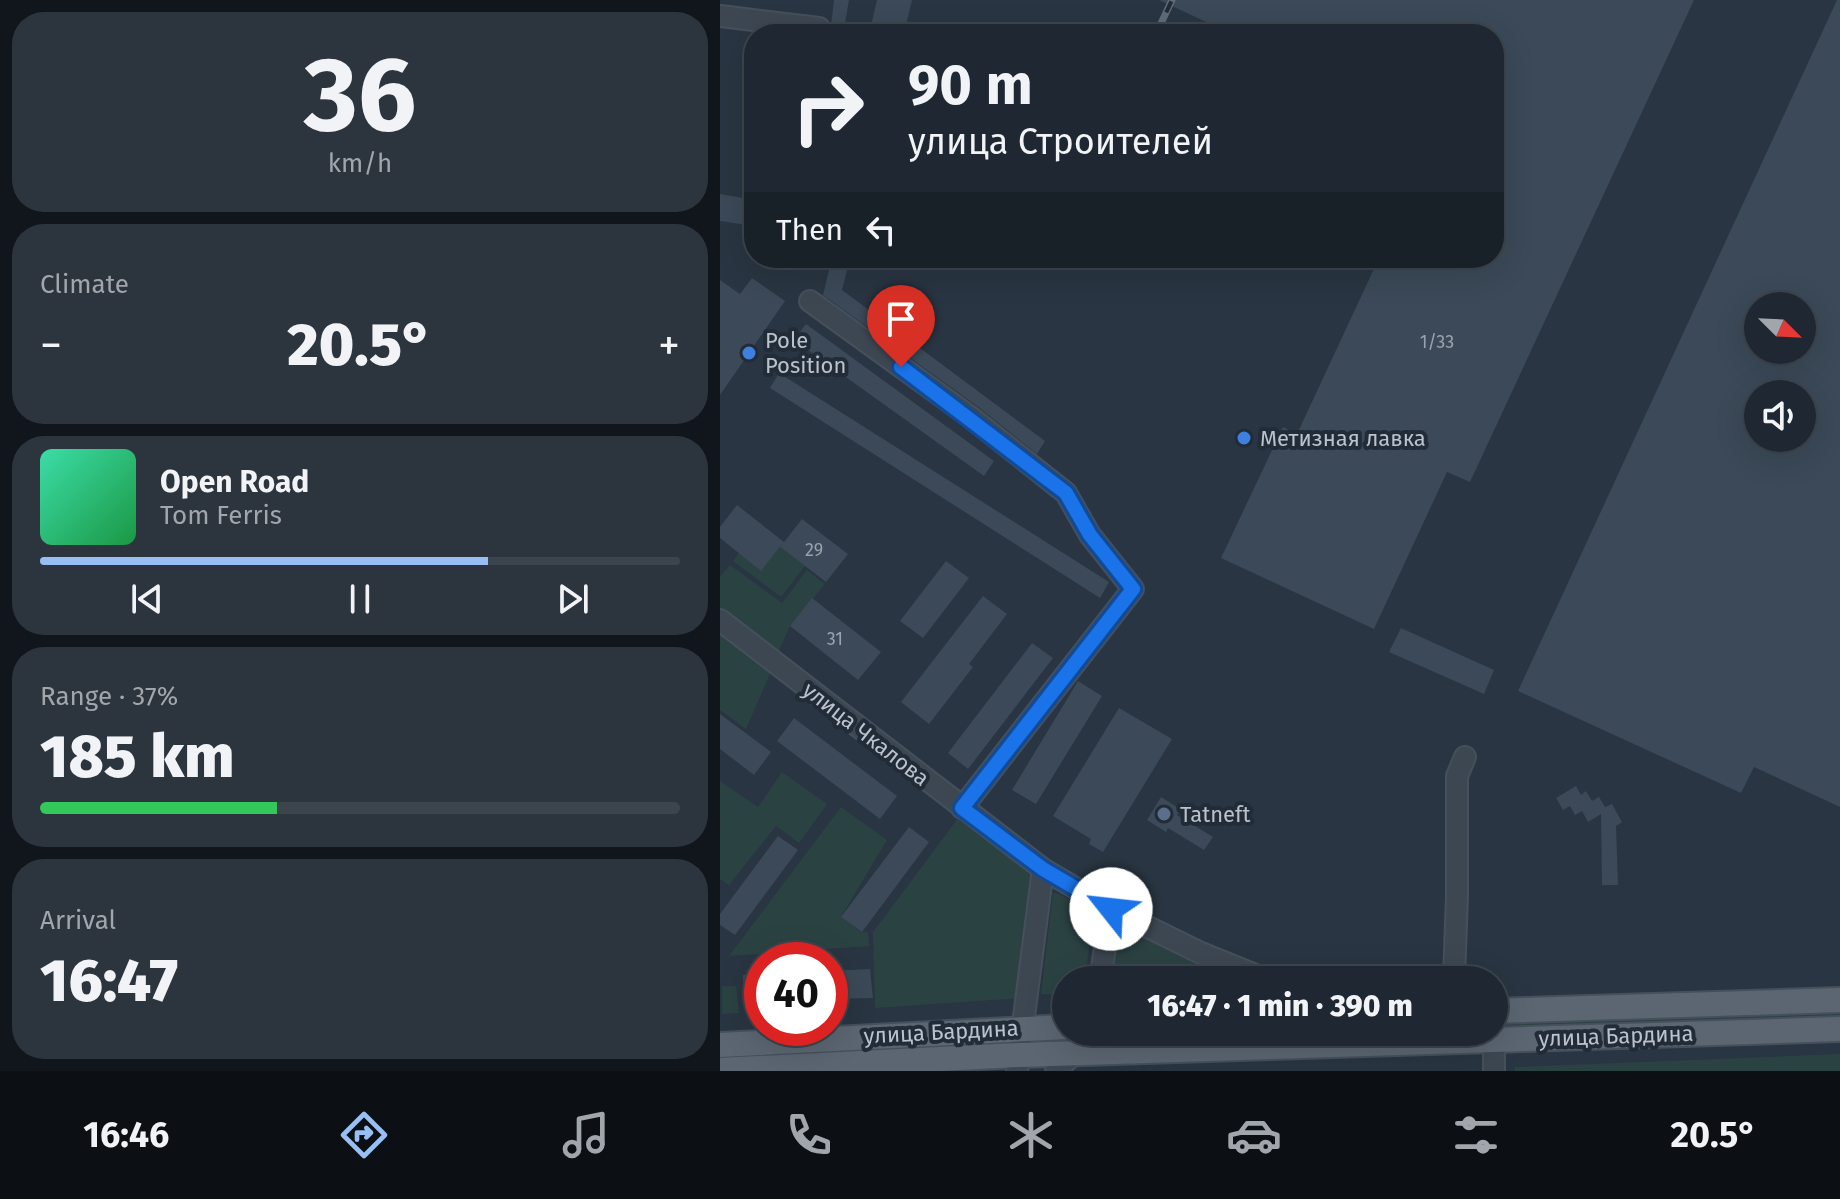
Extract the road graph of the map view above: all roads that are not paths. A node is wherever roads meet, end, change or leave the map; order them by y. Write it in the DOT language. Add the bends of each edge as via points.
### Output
graph roads {
  1 [pos="720,16"];
  2 [pos="786,24"];
  3 [pos="810,301"];
  4 [pos="720,620"];
  5 [pos="1465,757"];
  6 [pos="962,808"];
  7 [pos="1043,869"];
  8 [pos="1111,909"];
  9 [pos="1102,966"];
  10 [pos="1233,966"];
  11 [pos="1454,966"];
  12 [pos="1840,1000"];
  13 [pos="1508,1011"];
  14 [pos="1052,1027"];
  15 [pos="1024,1028"];
  16 [pos="1840,1029"];
  17 [pos="1508,1040"];
  18 [pos="720,1045"];
  19 [pos="1282,1046"];
  20 [pos="1495,1046"];
  21 [pos="1070,1052"];
  22 [pos="1019,1063"];
  23 [pos="720,1070"];
  24 [pos="1494,1071"];
  1 -- 2 [label="street"];
  3 -- 6 [label="street" via="1066,493 1090,535 1133,589"];
  4 -- 6 [label="street, улица Чкалова"];
  5 -- 11 [label="street" via="1457,776"];
  6 -- 7 [label="street, улица Чкалова"];
  7 -- 8 [label="street, улица Чкалова"];
  7 -- 15 [label="street"];
  8 -- 9 [label="street"];
  8 -- 10 [label="street, улица Чкалова"];
  12 -- 13 [label="main road, улица Бардина"];
  14 -- 15 [label="main road, улица Бардина"];
  15 -- 18 [label="main road, улица Бардина"];
  15 -- 22 [label="street"];
  16 -- 17 [label="main road, улица Бардина"];
  19 -- 21 [label="main road, улица Бардина"];
  20 -- 24 [label="street"];
  21 -- 22 [label="main road, улица Бардина"];
  22 -- 23 [label="main road, улица Бардина"];
}
